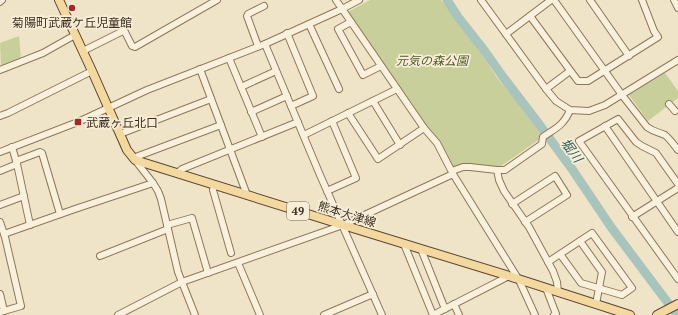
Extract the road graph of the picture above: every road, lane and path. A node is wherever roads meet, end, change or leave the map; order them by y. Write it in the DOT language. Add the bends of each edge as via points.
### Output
graph roads {
  1 [pos="59,0"];
  2 [pos="217,0"];
  3 [pos="336,0"];
  4 [pos="359,0"];
  5 [pos="481,0"];
  6 [pos="552,0"];
  7 [pos="642,0"];
  8 [pos="674,0"];
  9 [pos="594,1"];
  10 [pos="264,6"];
  11 [pos="678,8"];
  12 [pos="342,9"];
  13 [pos="530,16"];
  14 [pos="351,22"];
  15 [pos="309,24"];
  16 [pos="287,33"];
  17 [pos="506,34"];
  18 [pos="76,35"];
  19 [pos="265,44"];
  20 [pos="258,46"];
  21 [pos="83,51"];
  22 [pos="629,56"];
  23 [pos="229,58"];
  24 [pos="678,60"];
  25 [pos="381,66"];
  26 [pos="200,69"];
  27 [pos="0,70"];
  28 [pos="92,71"];
  29 [pos="570,71"];
  30 [pos="606,71"];
  31 [pos="276,72"];
  32 [pos="241,87"];
  33 [pos="339,89"];
  34 [pos="396,89"];
  35 [pos="546,89"];
  36 [pos="622,95"];
  37 [pos="287,96"];
  38 [pos="211,99"];
  39 [pos="373,101"];
  40 [pos="669,104"];
  41 [pos="291,106"];
  42 [pos="108,108"];
  43 [pos="570,110"];
  44 [pos="676,111"];
  45 [pos="251,112"];
  46 [pos="348,113"];
  47 [pos="0,116"];
  48 [pos="332,121"];
  49 [pos="298,122"];
  50 [pos="221,125"];
  51 [pos="605,126"];
  52 [pos="424,128"];
  53 [pos="120,134"];
  54 [pos="304,135"];
  55 [pos="262,137"];
  56 [pos="400,145"];
  57 [pos="12,147"];
  58 [pos="230,150"];
  59 [pos="678,150"];
  60 [pos="0,152"];
  61 [pos="134,159"];
  62 [pos="16,163"];
  63 [pos="497,170"];
  64 [pos="0,171"];
  65 [pos="177,173"];
  66 [pos="453,173"];
  67 [pos="153,183"];
  68 [pos="214,184"];
  69 [pos="678,184"];
  70 [pos="678,188"];
  71 [pos="328,191"];
  72 [pos="247,195"];
  73 [pos="24,196"];
  74 [pos="657,201"];
  75 [pos="512,204"];
  76 [pos="0,205"];
  77 [pos="60,214"];
  78 [pos="632,216"];
  79 [pos="0,222"];
  80 [pos="526,222"];
  81 [pos="30,225"];
  82 [pos="343,225"];
  83 [pos="168,227"];
  84 [pos="678,232"];
  85 [pos="4,234"];
  86 [pos="580,241"];
  87 [pos="404,244"];
  88 [pos="421,249"];
  89 [pos="231,253"];
  90 [pos="560,254"];
  91 [pos="100,256"];
  92 [pos="548,262"];
  93 [pos="238,263"];
  94 [pos="208,273"];
  95 [pos="509,276"];
  96 [pos="678,279"];
  97 [pos="519,280"];
  98 [pos="182,282"];
  99 [pos="546,288"];
  100 [pos="600,289"];
  101 [pos="558,292"];
  102 [pos="0,294"];
  103 [pos="373,294"];
  104 [pos="454,304"];
  105 [pos="596,304"];
  106 [pos="678,304"];
  107 [pos="446,309"];
  108 [pos="2,311"];
  109 [pos="118,315"];
  110 [pos="194,315"];
  111 [pos="260,315"];
  112 [pos="324,315"];
  113 [pos="382,315"];
  114 [pos="433,315"];
  115 [pos="459,315"];
  116 [pos="534,315"];
  117 [pos="554,315"];
  118 [pos="630,315"];
  119 [pos="657,315"];
  1 -- 18 [label="main road"];
  2 -- 21 [label="street" via="135,47 123,31"];
  3 -- 12 [label="street"];
  4 -- 12 [label="street"];
  5 -- 17 [label="street"];
  6 -- 13 [label="street"];
  6 -- 30 [label="street"];
  7 -- 22 [label="street" via="658,37"];
  8 -- 11 [label="street"];
  9 -- 22 [label="street"];
  10 -- 20 [label="street" via="247,16"];
  12 -- 14 [label="street"];
  12 -- 15 [label="street"];
  13 -- 17 [label="street"];
  13 -- 29 [label="street"];
  14 -- 25 [label="street"];
  14 -- 25 [label="street" via="338,29 363,75"];
  15 -- 16 [label="street"];
  15 -- 33 [label="street"];
  16 -- 19 [label="street"];
  16 -- 41 [label="street" via="313,96"];
  17 -- 35 [label="street"];
  18 -- 21 [label="main road"];
  18 -- 27 [label="street" via="43,53"];
  19 -- 20 [label="street"];
  19 -- 31 [label="street"];
  20 -- 23 [label="street"];
  21 -- 28 [label="main road"];
  22 -- 30 [label="street"];
  23 -- 26 [label="street"];
  23 -- 32 [label="street"];
  24 -- 36 [label="street"];
  25 -- 34 [label="street"];
  26 -- 38 [label="street"];
  26 -- 42 [label="street"];
  28 -- 42 [label="main road"];
  28 -- 47 [label="street"];
  29 -- 30 [label="street" via="578,81 588,81"];
  29 -- 35 [label="street"];
  30 -- 36 [label="street"];
  31 -- 32 [label="street"];
  31 -- 37 [label="street"];
  32 -- 45 [label="street"];
  34 -- 39 [label="street"];
  34 -- 52 [label="street"];
  35 -- 43 [label="street" via="556,101"];
  36 -- 43 [label="street" via="596,109"];
  36 -- 59 [label="street" via="647,127 666,136"];
  37 -- 41 [label="street"];
  37 -- 45 [label="street"];
  38 -- 50 [label="street"];
  38 -- 53 [label="street"];
  39 -- 46 [label="street"];
  39 -- 56 [label="street"];
  40 -- 44 [label="street"];
  41 -- 49 [label="street"];
  42 -- 53 [label="main road"];
  42 -- 57 [label="street"];
  43 -- 63 [label="street" via="561,125 543,137 542,144 505,170"];
  45 -- 55 [label="street"];
  46 -- 48 [label="street"];
  46 -- 56 [label="street" via="378,159"];
  48 -- 54 [label="street"];
  48 -- 71 [label="street" via="356,178"];
  49 -- 54 [label="street"];
  49 -- 55 [label="street"];
  50 -- 58 [label="street"];
  50 -- 61 [label="street"];
  51 -- 69 [label="street" via="618,119 636,142 656,153"];
  51 -- 74 [label="street"];
  51 -- 78 [label="street" via="579,141"];
  52 -- 56 [label="street"];
  52 -- 66 [label="street" via="437,143"];
  53 -- 61 [label="main road"];
  54 -- 71 [label="street"];
  55 -- 58 [label="street"];
  57 -- 60 [label="street"];
  57 -- 62 [label="street"];
  58 -- 65 [label="street"];
  58 -- 72 [label="street"];
  61 -- 65 [label="main road, 熊本大津線 / 49"];
  61 -- 67 [label="street"];
  62 -- 64 [label="street"];
  62 -- 73 [label="street"];
  62 -- 77 [label="street" via="42,153"];
  63 -- 66 [label="street" via="463,167"];
  63 -- 75 [label="street" via="504,192"];
  65 -- 68 [label="main road, 熊本大津線 / 49"];
  66 -- 82 [label="street"];
  66 -- 97 [label="street"];
  67 -- 77 [label="street"];
  67 -- 83 [label="street" via="161,199"];
  68 -- 72 [label="main road, 熊本大津線 / 49"];
  68 -- 89 [label="street" via="213,190"];
  70 -- 74 [label="street"];
  71 -- 82 [label="street"];
  72 -- 82 [label="main road, 熊本大津線 / 49"];
  73 -- 76 [label="street"];
  73 -- 81 [label="street"];
  74 -- 78 [label="street"];
  74 -- 84 [label="street"];
  75 -- 80 [label="street"];
  75 -- 80 [label="street" via="555,176 567,195"];
  77 -- 81 [label="street"];
  78 -- 96 [label="street"];
  79 -- 85 [label="street"];
  80 -- 92 [label="street"];
  81 -- 85 [label="street"];
  82 -- 87 [label="main road, 熊本大津線 / 49"];
  82 -- 93 [label="street"];
  82 -- 103 [label="street"];
  83 -- 91 [label="street"];
  83 -- 94 [label="street" via="192,218"];
  83 -- 98 [label="street"];
  85 -- 108 [label="street" via="21,306"];
  86 -- 90 [label="street"];
  86 -- 100 [label="street" via="602,272"];
  86 -- 100 [label="street" via="592,233 632,288 622,296"];
  87 -- 88 [label="main road, 熊本大津線 / 49"];
  87 -- 114 [label="street"];
  88 -- 95 [label="main road, 熊本大津線 / 49"];
  88 -- 107 [label="street"];
  90 -- 92 [label="street"];
  90 -- 100 [label="street" via="581,283"];
  92 -- 101 [label="street" via="557,282"];
  93 -- 94 [label="street"];
  93 -- 111 [label="street"];
  94 -- 98 [label="street"];
  95 -- 97 [label="main road, 熊本大津線 / 49"];
  95 -- 104 [label="street"];
  97 -- 99 [label="main road, 熊本大津線 / 49"];
  97 -- 116 [label="street"];
  98 -- 109 [label="street"];
  98 -- 110 [label="street"];
  99 -- 101 [label="main road, 熊本大津線 / 49"];
  99 -- 117 [label="street" via="556,314"];
  100 -- 105 [label="street"];
  101 -- 105 [label="main road, 熊本大津線 / 49"];
  102 -- 108 [label="street"];
  103 -- 112 [label="street"];
  103 -- 113 [label="street"];
  104 -- 107 [label="street"];
  104 -- 115 [label="street"];
  105 -- 118 [label="main road, 熊本大津線 / 49"];
  106 -- 119 [label="main road"];
  107 -- 114 [label="street"];
}
